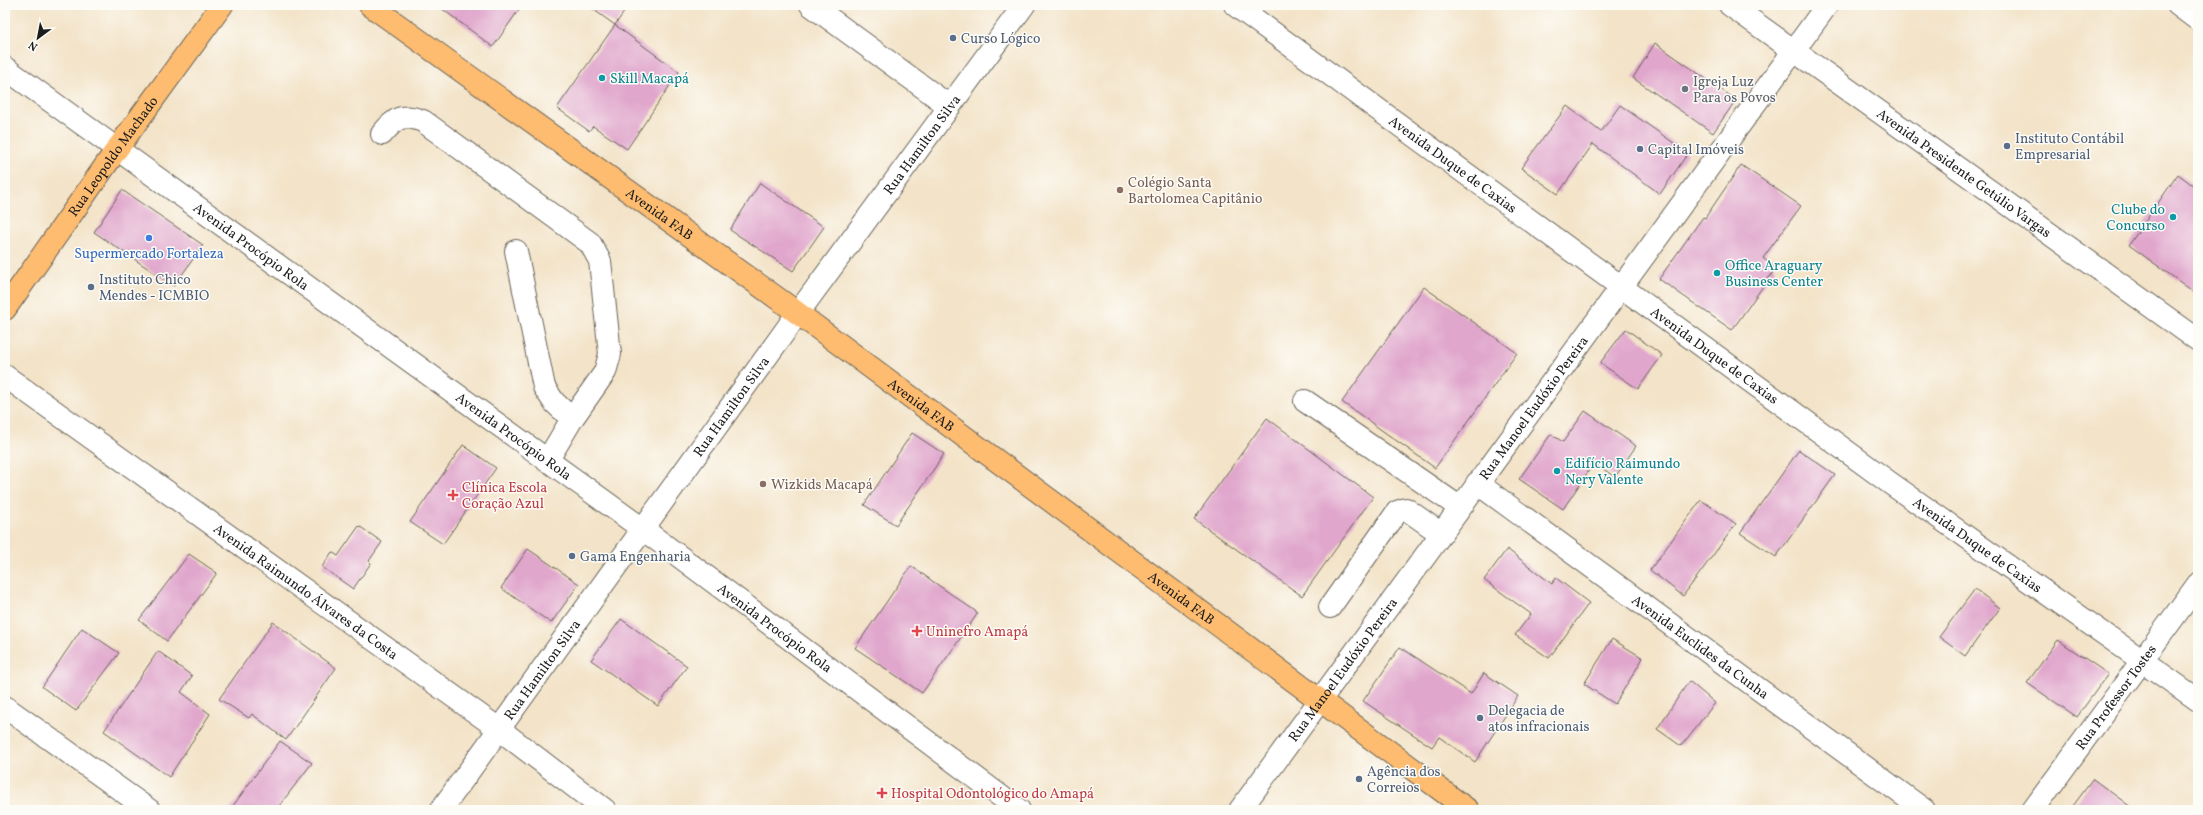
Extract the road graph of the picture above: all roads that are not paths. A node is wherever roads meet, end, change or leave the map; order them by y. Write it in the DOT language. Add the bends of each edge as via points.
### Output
graph roads {
  1 [pos="222,5"];
  2 [pos="370,5"];
  3 [pos="811,5"];
  4 [pos="1024,5"];
  5 [pos="1235,5"];
  6 [pos="1730,5"];
  7 [pos="1827,5"];
  8 [pos="2178,5"];
  9 [pos="2198,20"];
  10 [pos="1794,51"];
  11 [pos="5,68"];
  12 [pos="949,106"];
  13 [pos="382,134"];
  14 [pos="117,149"];
  15 [pos="516,251"];
  16 [pos="1622,287"];
  17 [pos="5,309"];
  18 [pos="798,313"];
  19 [pos="2198,340"];
  20 [pos="5,376"];
  21 [pos="1305,401"];
  22 [pos="572,419"];
  23 [pos="547,461"];
  24 [pos="1477,483"];
  25 [pos="1459,507"];
  26 [pos="644,530"];
  27 [pos="1440,533"];
  28 [pos="2198,584"];
  29 [pos="1330,607"];
  30 [pos="2142,660"];
  31 [pos="2198,700"];
  32 [pos="1318,701"];
  33 [pos="5,707"];
  34 [pos="498,729"];
  35 [pos="149,810"];
  36 [pos="441,810"];
  37 [pos="605,810"];
  38 [pos="1019,810"];
  39 [pos="1240,810"];
  40 [pos="1468,810"];
  41 [pos="1924,810"];
  42 [pos="2032,810"];
  1 -- 14 [label="main road, Rua Leopoldo Machado"];
  2 -- 18 [label="main road, Avenida FAB"];
  3 -- 12 [label="street"];
  4 -- 12 [label="street, Rua Hamilton Silva"];
  5 -- 16 [label="street, Avenida Duque de Caxias"];
  6 -- 10 [label="street, Avenida Presidente Getúlio Vargas"];
  7 -- 10 [label="street, Rua Manoel Eudóxio Pereira"];
  8 -- 9 [label="street"];
  10 -- 16 [label="street, Rua Manoel Eudóxio Pereira"];
  10 -- 19 [label="street, Avenida Presidente Getúlio Vargas"];
  11 -- 14 [label="street, Avenida Procópio Rola"];
  12 -- 18 [label="street, Rua Hamilton Silva"];
  13 -- 22 [label="street" via="394,120 409,116 422,121 590,243 600,261 610,354 605,372"];
  14 -- 17 [label="main road, Rua Leopoldo Machado"];
  14 -- 23 [label="street, Avenida Procópio Rola"];
  15 -- 22 [label="street" via="544,387 554,402"];
  16 -- 24 [label="street, Rua Manoel Eudóxio Pereira"];
  16 -- 30 [label="street, Avenida Duque de Caxias" via="1890,483"];
  18 -- 26 [label="street, Rua Hamilton Silva"];
  18 -- 32 [label="main road, Avenida FAB"];
  20 -- 34 [label="street, Avenida Raimundo Álvares da Costa"];
  21 -- 25 [label="street"];
  22 -- 23 [label="street"];
  23 -- 26 [label="street, Avenida Procópio Rola"];
  24 -- 25 [label="street, Rua Manoel Eudóxio Pereira"];
  24 -- 41 [label="street, Avenida Euclides da Cunha"];
  25 -- 27 [label="street, Rua Manoel Eudóxio Pereira"];
  26 -- 34 [label="street, Rua Hamilton Silva"];
  26 -- 38 [label="street, Avenida Procópio Rola"];
  27 -- 29 [label="street" via="1406,509 1397,512"];
  27 -- 32 [label="street, Rua Manoel Eudóxio Pereira"];
  28 -- 30 [label="street, Rua Professor Tostes"];
  30 -- 31 [label="street, Avenida Duque de Caxias"];
  30 -- 42 [label="street, Rua Professor Tostes"];
  32 -- 39 [label="street, Rua Manoel Eudóxio Pereira"];
  32 -- 40 [label="main road, Avenida FAB"];
  33 -- 35 [label="street"];
  34 -- 36 [label="street, Rua Hamilton Silva"];
  34 -- 37 [label="street, Avenida Raimundo Álvares da Costa"];
}
